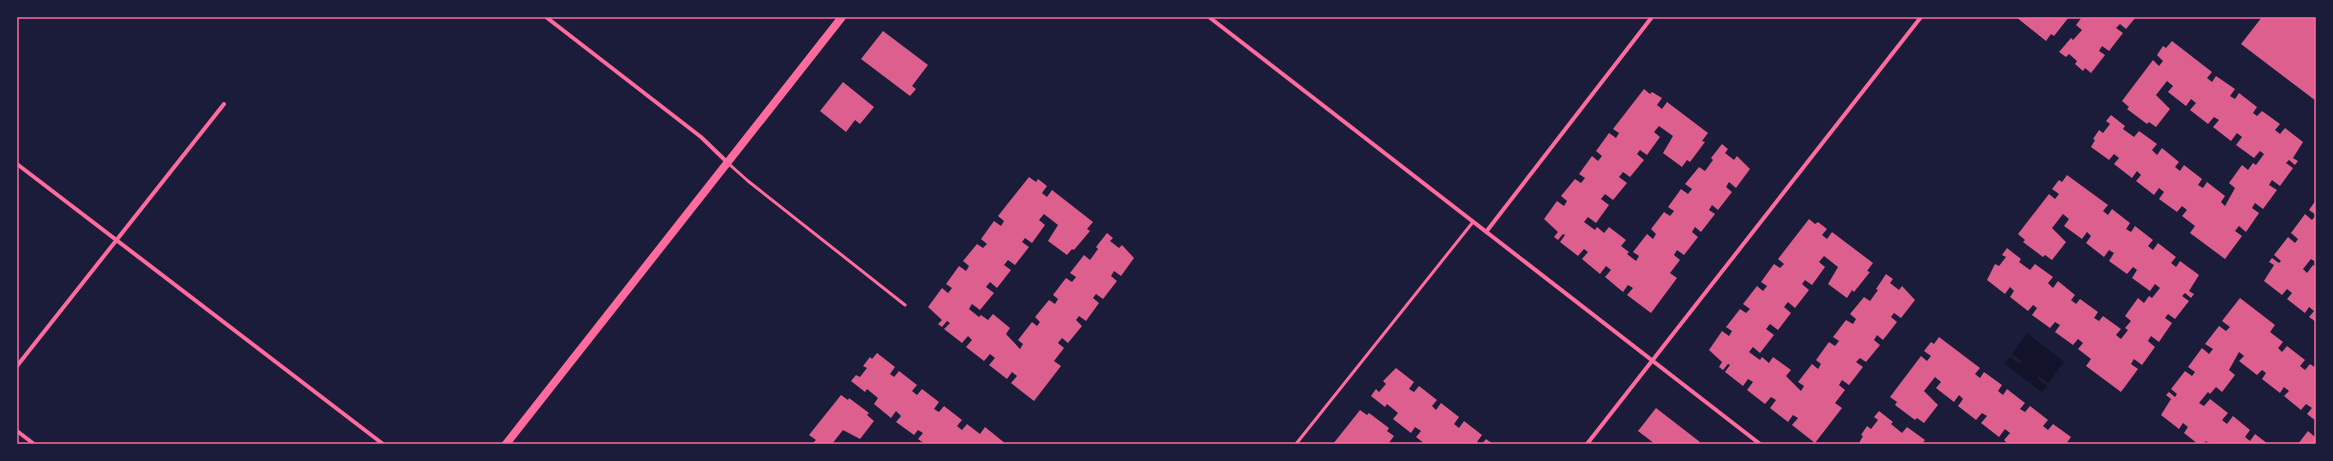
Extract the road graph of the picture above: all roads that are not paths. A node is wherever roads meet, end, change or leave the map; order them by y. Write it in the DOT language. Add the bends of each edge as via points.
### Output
graph roads {
  1 [pos="546,17"];
  2 [pos="842,17"];
  3 [pos="1209,17"];
  4 [pos="1652,17"];
  5 [pos="1921,17"];
  6 [pos="224,104"];
  7 [pos="728,162"];
  8 [pos="17,164"];
  9 [pos="1473,222"];
  10 [pos="1486,232"];
  11 [pos="116,240"];
  12 [pos="905,305"];
  13 [pos="1652,361"];
  14 [pos="17,366"];
  15 [pos="17,431"];
  16 [pos="34,444"];
  17 [pos="383,444"];
  18 [pos="506,444"];
  19 [pos="1296,444"];
  20 [pos="1587,444"];
  21 [pos="1760,444"];
  1 -- 7 [label="street" via="701,137"];
  2 -- 7 [label="main road"];
  3 -- 9 [label="street"];
  4 -- 10 [label="street"];
  5 -- 13 [label="street"];
  6 -- 11 [label="street"];
  7 -- 12 [label="lane" via="748,181"];
  7 -- 18 [label="main road"];
  8 -- 11 [label="street"];
  9 -- 10 [label="street"];
  9 -- 19 [label="lane"];
  10 -- 13 [label="street"];
  11 -- 14 [label="street"];
  11 -- 17 [label="street"];
  13 -- 20 [label="street"];
  13 -- 21 [label="street"];
  15 -- 16 [label="street"];
}
